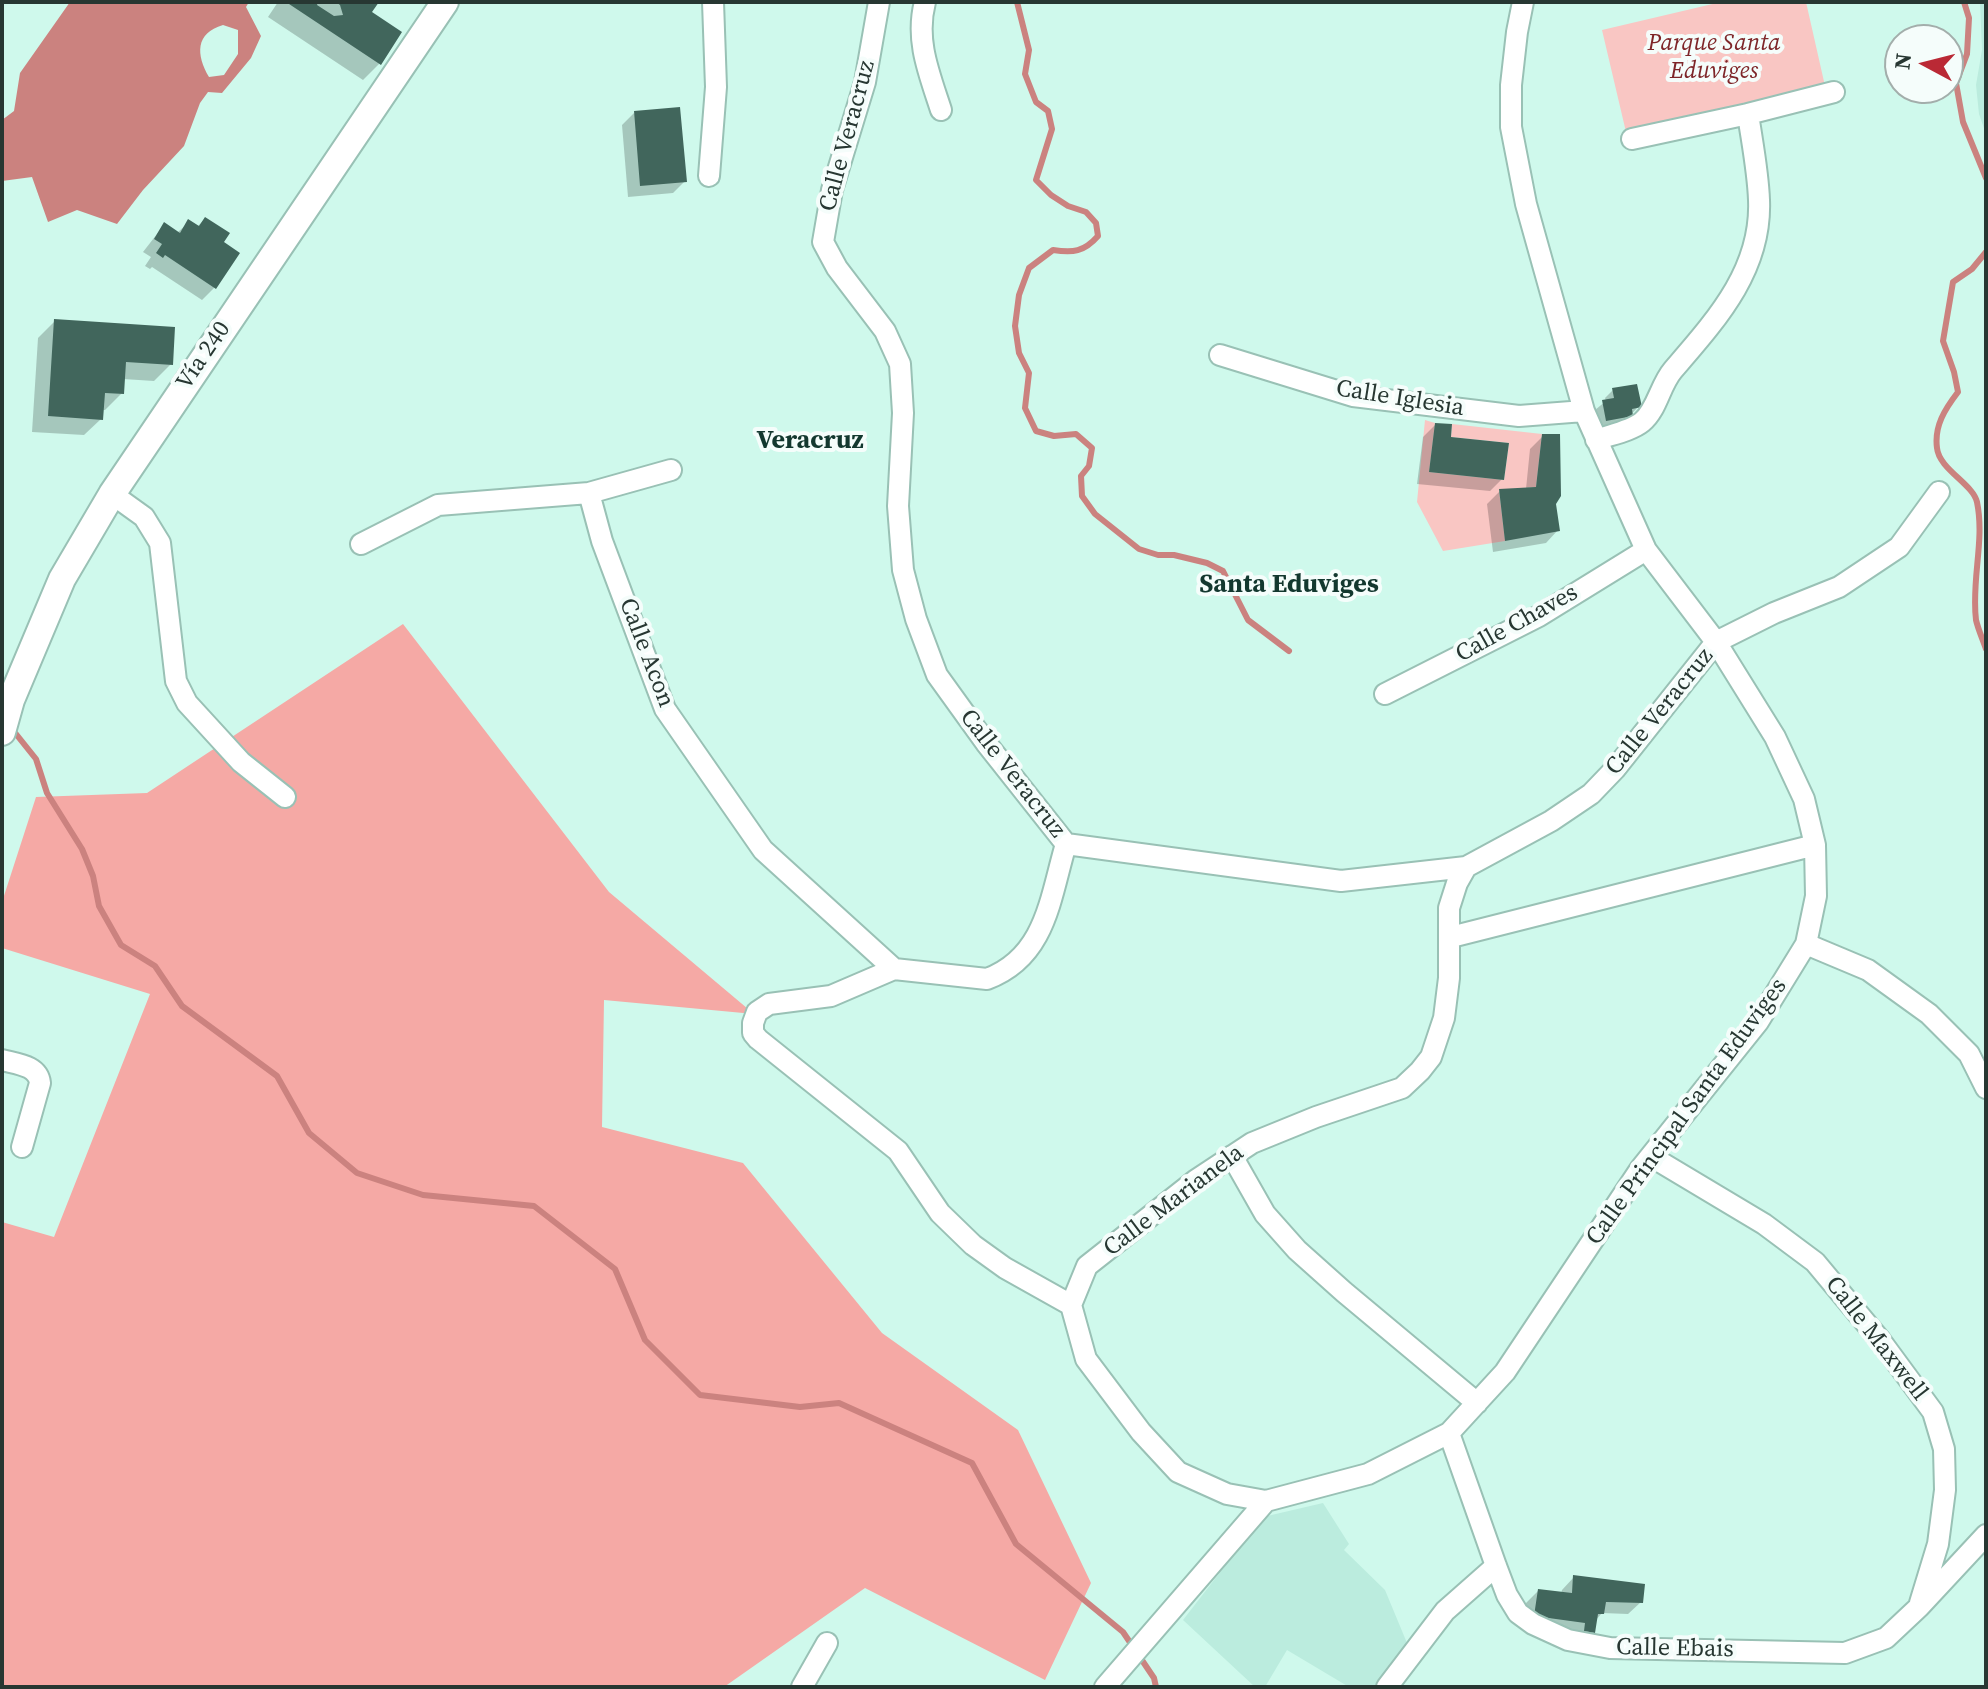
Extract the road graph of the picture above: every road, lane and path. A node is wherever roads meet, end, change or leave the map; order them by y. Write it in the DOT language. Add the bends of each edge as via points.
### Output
graph roads {
  1 [pos="445,2"];
  2 [pos="713,2"];
  3 [pos="879,2"];
  4 [pos="917,2"];
  5 [pos="925,2"];
  6 [pos="1523,2"];
  7 [pos="1834,92"];
  8 [pos="941,110"];
  9 [pos="1748,114"];
  10 [pos="1632,139"];
  11 [pos="709,176"];
  12 [pos="1220,355"];
  13 [pos="1584,411"];
  14 [pos="1596,440"];
  15 [pos="671,470"];
  16 [pos="1939,492"];
  17 [pos="589,493"];
  18 [pos="112,494"];
  19 [pos="361,544"];
  20 [pos="1646,550"];
  21 [pos="1716,642"];
  22 [pos="1385,694"];
  23 [pos="2,732"];
  24 [pos="285,797"];
  25 [pos="1066,844"];
  26 [pos="1815,845"];
  27 [pos="1466,867"];
  28 [pos="1451,937"];
  29 [pos="1806,944"];
  30 [pos="894,969"];
  31 [pos="2,1060"];
  32 [pos="1986,1088"];
  33 [pos="22,1147"];
  34 [pos="1232,1156"];
  35 [pos="1652,1157"];
  36 [pos="1071,1305"];
  37 [pos="1477,1403"];
  38 [pos="1449,1433"];
  39 [pos="1266,1501"];
  40 [pos="1986,1535"];
  41 [pos="1496,1566"];
  42 [pos="1919,1607"];
  43 [pos="827,1643"];
  44 [pos="802,1687"];
  45 [pos="1105,1687"];
  46 [pos="1387,1687"];
  1 -- 18 [label="main road, Vía 240"];
  2 -- 11 [label="street" via="716,87"];
  3 -- 25 [label="street, Calle Veracruz" via="865,82 832,190 823,242 885,331 900,364 898,506 903,570 937,675"];
  4 -- 5 [label="street"];
  5 -- 8 [label="street" via="920,22 924,56"];
  6 -- 13 [label="street, Calle Principal Santa Eduviges" via="1511,85 1511,127 1526,204"];
  7 -- 9 [label="street"];
  9 -- 10 [label="street"];
  9 -- 14 [label="street" via="1759,200 1750,262 1721,313 1663,381 1641,423"];
  12 -- 13 [label="street, Calle Iglesia" via="1353,396 1519,416"];
  13 -- 14 [label="street, Calle Principal Santa Eduviges"];
  14 -- 20 [label="street, Calle Principal Santa Eduviges"];
  15 -- 17 [label="street"];
  16 -- 21 [label="street" via="1899,547 1839,587"];
  17 -- 19 [label="street" via="438,505"];
  17 -- 30 [label="street, Calle Acon" via="665,709 763,850"];
  18 -- 23 [label="main road, Vía 240" via="62,579"];
  18 -- 24 [label="street" via="144,517 160,543 176,681 187,703 241,762"];
  20 -- 21 [label="street, Calle Principal Santa Eduviges"];
  20 -- 22 [label="street, Calle Chaves" via="1539,616"];
  21 -- 26 [label="street, Calle Principal Santa Eduviges" via="1775,737 1804,799"];
  21 -- 27 [label="street, Calle Veracruz" via="1591,794"];
  25 -- 27 [label="street, Calle Veracruz" via="1341,881"];
  25 -- 30 [label="street" via="1037,939 1019,962 987,979"];
  26 -- 28 [label="street"];
  26 -- 29 [label="street, Calle Principal Santa Eduviges" via="1816,896"];
  27 -- 28 [label="street, Calle Marianela" via="1449,908"];
  28 -- 34 [label="street, Calle Marianela" via="1444,1018 1431,1057 1420,1071 1402,1088 1291,1127"];
  29 -- 32 [label="street" via="1868,970 1929,1014 1969,1054"];
  29 -- 35 [label="street, Calle Principal Santa Eduviges" via="1758,1022"];
  30 -- 36 [label="street" via="831,996 769,1004 757,1012 753,1033 898,1151 940,1213 973,1245"];
  31 -- 33 [label="street" via="39,1076"];
  34 -- 36 [label="street, Calle Marianela" via="1087,1266"];
  34 -- 37 [label="street" via="1265,1214 1297,1250"];
  35 -- 37 [label="street, Calle Principal Santa Eduviges" via="1505,1372"];
  35 -- 42 [label="street, Calle Maxwell" via="1764,1224 1815,1262 1933,1412 1944,1449 1945,1490 1938,1544"];
  36 -- 39 [label="street" via="1086,1359 1178,1472 1227,1494"];
  37 -- 38 [label="street, Calle Principal Santa Eduviges"];
  38 -- 39 [label="street, Calle Principal Santa Eduviges" via="1368,1474"];
  38 -- 41 [label="street, Calle Ebais"];
  39 -- 45 [label="street"];
  40 -- 42 [label="street, Calle Ebais"];
  41 -- 42 [label="street, Calle Ebais" via="1518,1613 1533,1624 1568,1640 1610,1648 1845,1653 1886,1638"];
  41 -- 46 [label="street" via="1445,1611"];
  43 -- 44 [label="street"];
}
